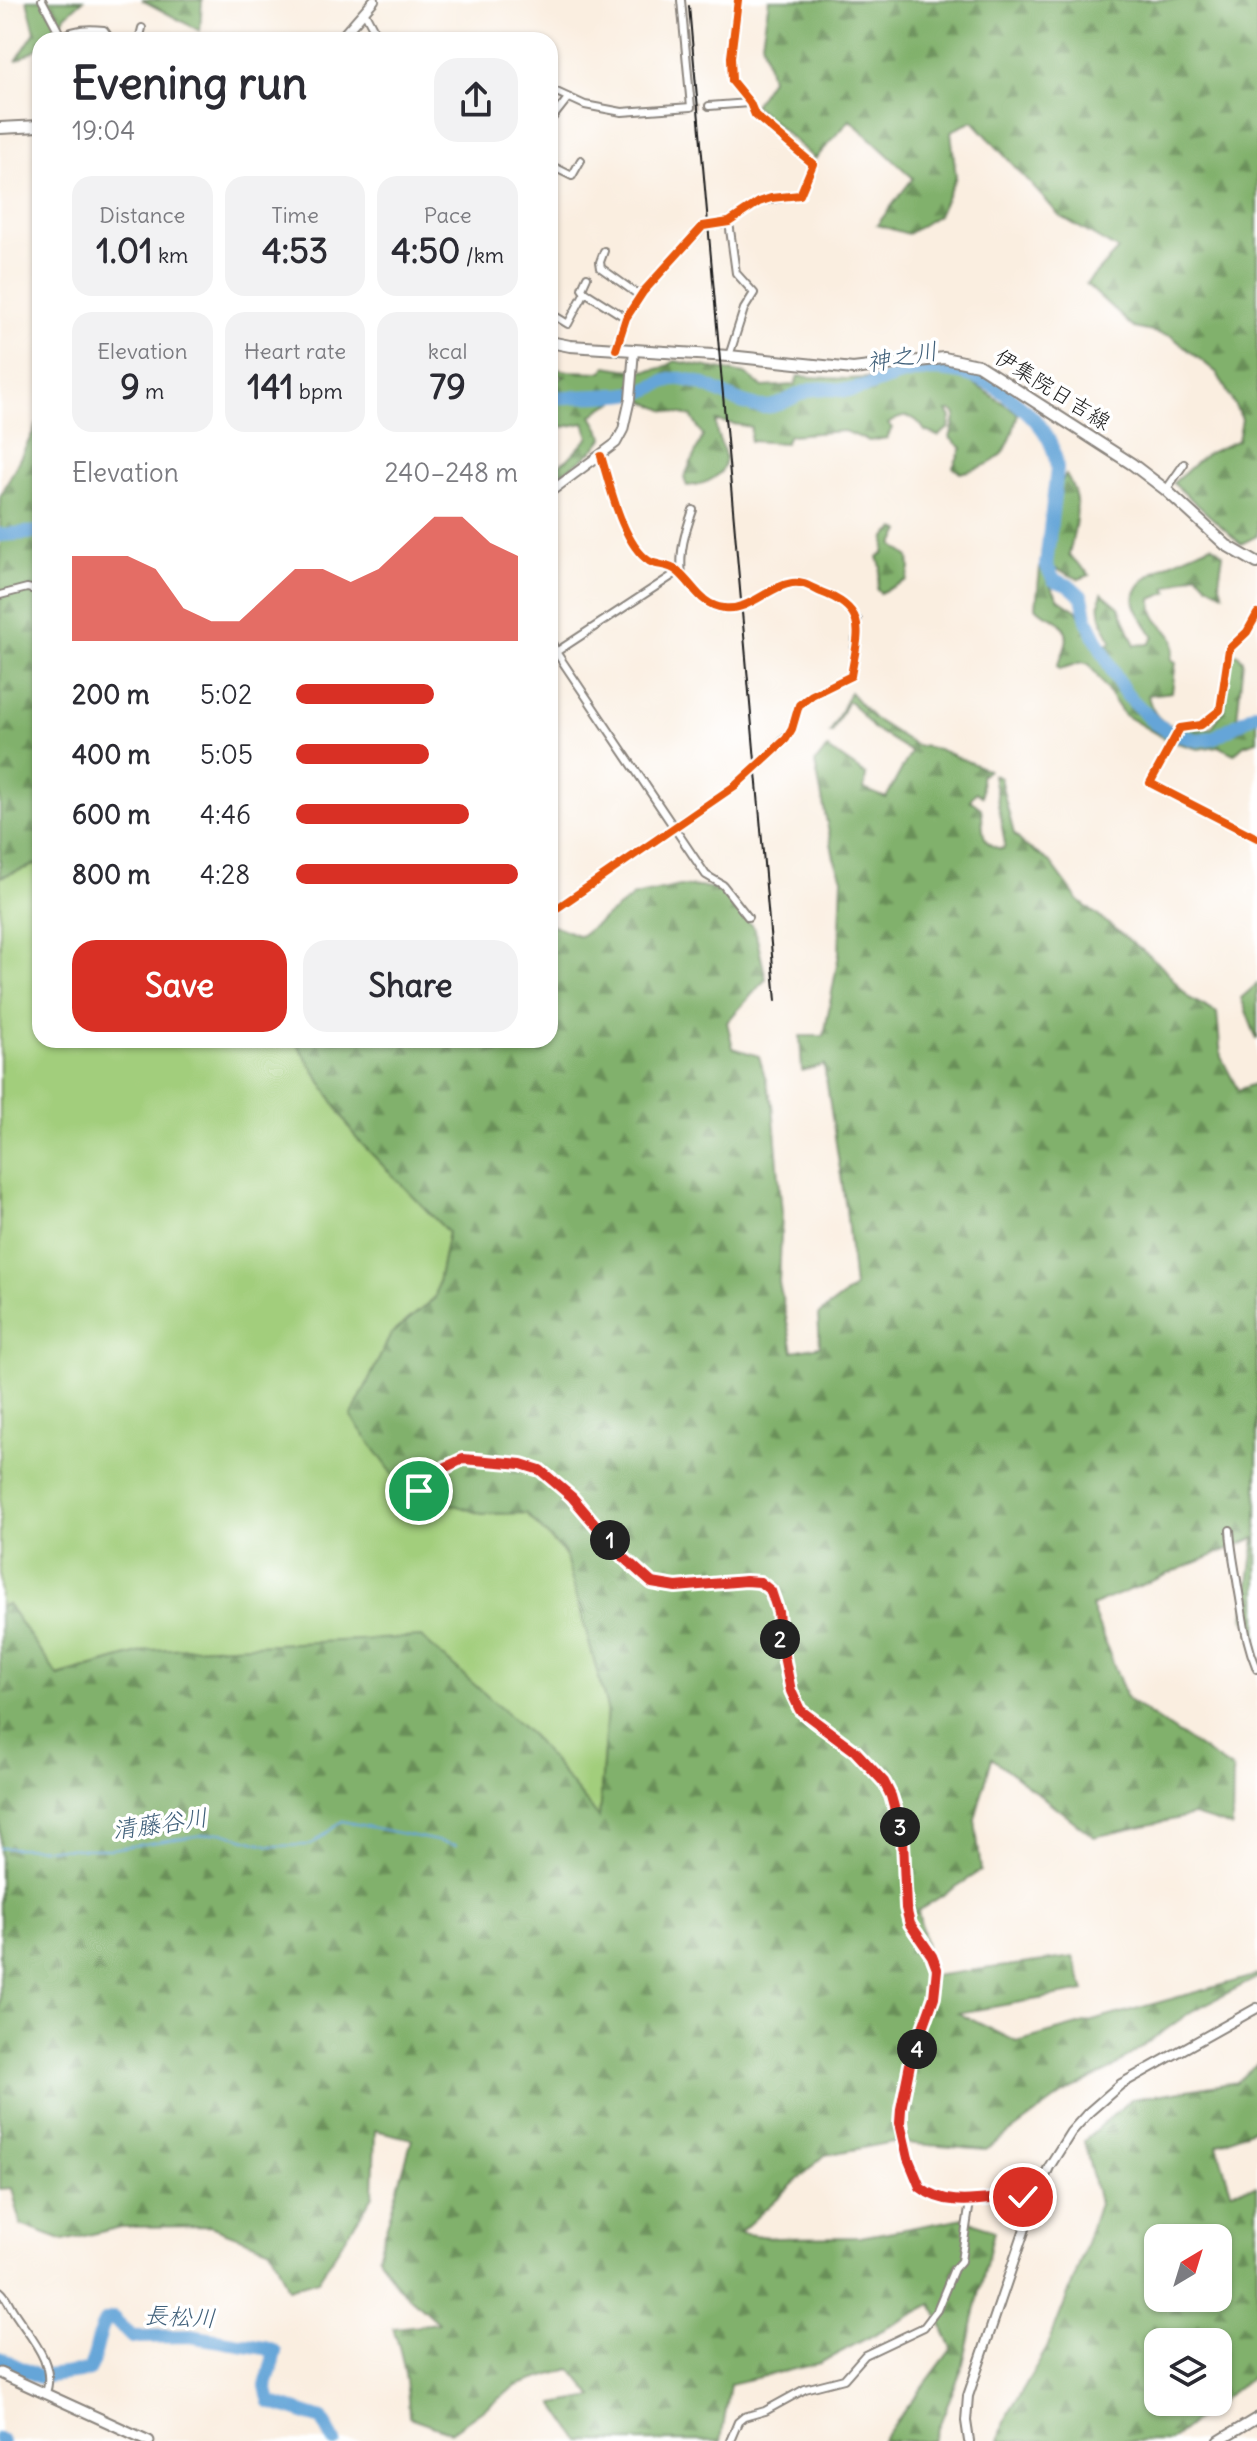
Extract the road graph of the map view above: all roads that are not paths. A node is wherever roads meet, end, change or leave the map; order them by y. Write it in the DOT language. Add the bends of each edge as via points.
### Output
graph roads {
  1 [pos="42,0"];
  2 [pos="374,0"];
  3 [pos="681,0"];
  4 [pos="738,0"];
  5 [pos="364,11"];
  6 [pos="142,28"];
  7 [pos="59,32"];
  8 [pos="73,32"];
  9 [pos="105,32"];
  10 [pos="141,32"];
  11 [pos="346,32"];
  12 [pos="375,32"];
  13 [pos="558,93"];
  14 [pos="568,98"];
  15 [pos="750,103"];
  16 [pos="709,106"];
  17 [pos="558,111"];
  18 [pos="32,126"];
  19 [pos="0,128"];
  20 [pos="581,160"];
  21 [pos="558,169"];
  22 [pos="729,222"];
  23 [pos="721,225"];
  24 [pos="705,226"];
  25 [pos="604,251"];
  26 [pos="587,277"];
  27 [pos="585,292"];
  28 [pos="640,296"];
  29 [pos="558,318"];
  30 [pos="626,318"];
  31 [pos="558,343"];
  32 [pos="616,349"];
  33 [pos="634,350"];
  34 [pos="729,356"];
  35 [pos="601,456"];
  36 [pos="1184,464"];
  37 [pos="558,486"];
  38 [pos="1166,490"];
  39 [pos="693,510"];
  40 [pos="1257,563"];
  41 [pos="680,574"];
  42 [pos="32,589"];
  43 [pos="0,595"];
  44 [pos="1257,614"];
  45 [pos="558,651"];
  46 [pos="558,661"];
  47 [pos="765,760"];
  48 [pos="752,772"];
  49 [pos="674,826"];
  50 [pos="1257,838"];
  51 [pos="558,907"];
  52 [pos="748,917"];
  53 [pos="419,1491"];
  54 [pos="1230,1530"];
  55 [pos="1257,1669"];
  56 [pos="1257,2008"];
  57 [pos="1035,2199"];
  58 [pos="970,2202"];
  59 [pos="0,2291"];
  60 [pos="0,2373"];
  61 [pos="45,2395"];
  62 [pos="1257,2418"];
  63 [pos="149,2441"];
  64 [pos="730,2441"];
  65 [pos="969,2441"];
  66 [pos="1219,2441"];
  1 -- 7 [label="street"];
  2 -- 5 [label="street"];
  3 -- 14 [label="street" via="693,107 622,112"];
  4 -- 15 [label="street" via="732,81"];
  5 -- 11 [label="street"];
  5 -- 12 [label="street"];
  6 -- 10 [label="street"];
  8 -- 9 [label="street" via="87,28"];
  13 -- 14 [label="street"];
  14 -- 17 [label="street"];
  15 -- 16 [label="street"];
  15 -- 22 [label="street" via="755,115 813,164 800,195 759,202"];
  18 -- 19 [label="main road"];
  20 -- 21 [label="street" via="572,176"];
  22 -- 23 [label="street"];
  22 -- 34 [label="street" via="736,273 754,293"];
  24 -- 28 [label="street"];
  25 -- 28 [label="street" via="601,268"];
  26 -- 27 [label="street"];
  27 -- 29 [label="street" via="568,324"];
  27 -- 30 [label="street"];
  28 -- 30 [label="street"];
  30 -- 32 [label="street"];
  31 -- 32 [label="main road, 伊集院日吉線"];
  32 -- 33 [label="main road, 伊集院日吉線"];
  33 -- 34 [label="main road, 伊集院日吉線"];
  33 -- 35 [label="street" via="623,430"];
  34 -- 38 [label="main road, 伊集院日吉線" via="853,369 925,359 966,362 990,371 1063,417"];
  35 -- 37 [label="street"];
  35 -- 41 [label="street" via="630,536 650,561"];
  36 -- 38 [label="street"];
  38 -- 40 [label="main road, 伊集院日吉線" via="1226,545"];
  39 -- 41 [label="street" via="682,539"];
  41 -- 45 [label="street"];
  41 -- 47 [label="street" via="713,606 729,609 794,582 840,599 858,620 851,676 799,705 792,729"];
  42 -- 43 [label="street"];
  44 -- 50 [label="street" via="1229,649 1220,710 1201,725 1180,728 1150,783"];
  46 -- 49 [label="street"];
  48 -- 49 [label="street"];
  49 -- 51 [label="street"];
  49 -- 52 [label="street" via="706,875 729,891"];
  53 -- 58 [label="street" via="463,1459 521,1464 540,1470 572,1497 652,1583 676,1587 746,1581 760,1582 771,1591 800,1710 855,1751 884,1782 899,1819 906,1908 937,1969 934,1997 910,2064 900,2123 920,2187 940,2198"];
  54 -- 55 [label="street" via="1242,1624"];
  56 -- 57 [label="street" via="1139,2073 1089,2112 1059,2149"];
  57 -- 58 [label="street"];
  57 -- 65 [label="street" via="968,2396"];
  58 -- 64 [label="street" via="961,2261 924,2327 865,2355 844,2379 805,2389 744,2417"];
  59 -- 61 [label="street" via="31,2333 48,2373"];
  60 -- 61 [label="main road"];
  61 -- 63 [label="main road"];
  62 -- 66 [label="main road"];
}
